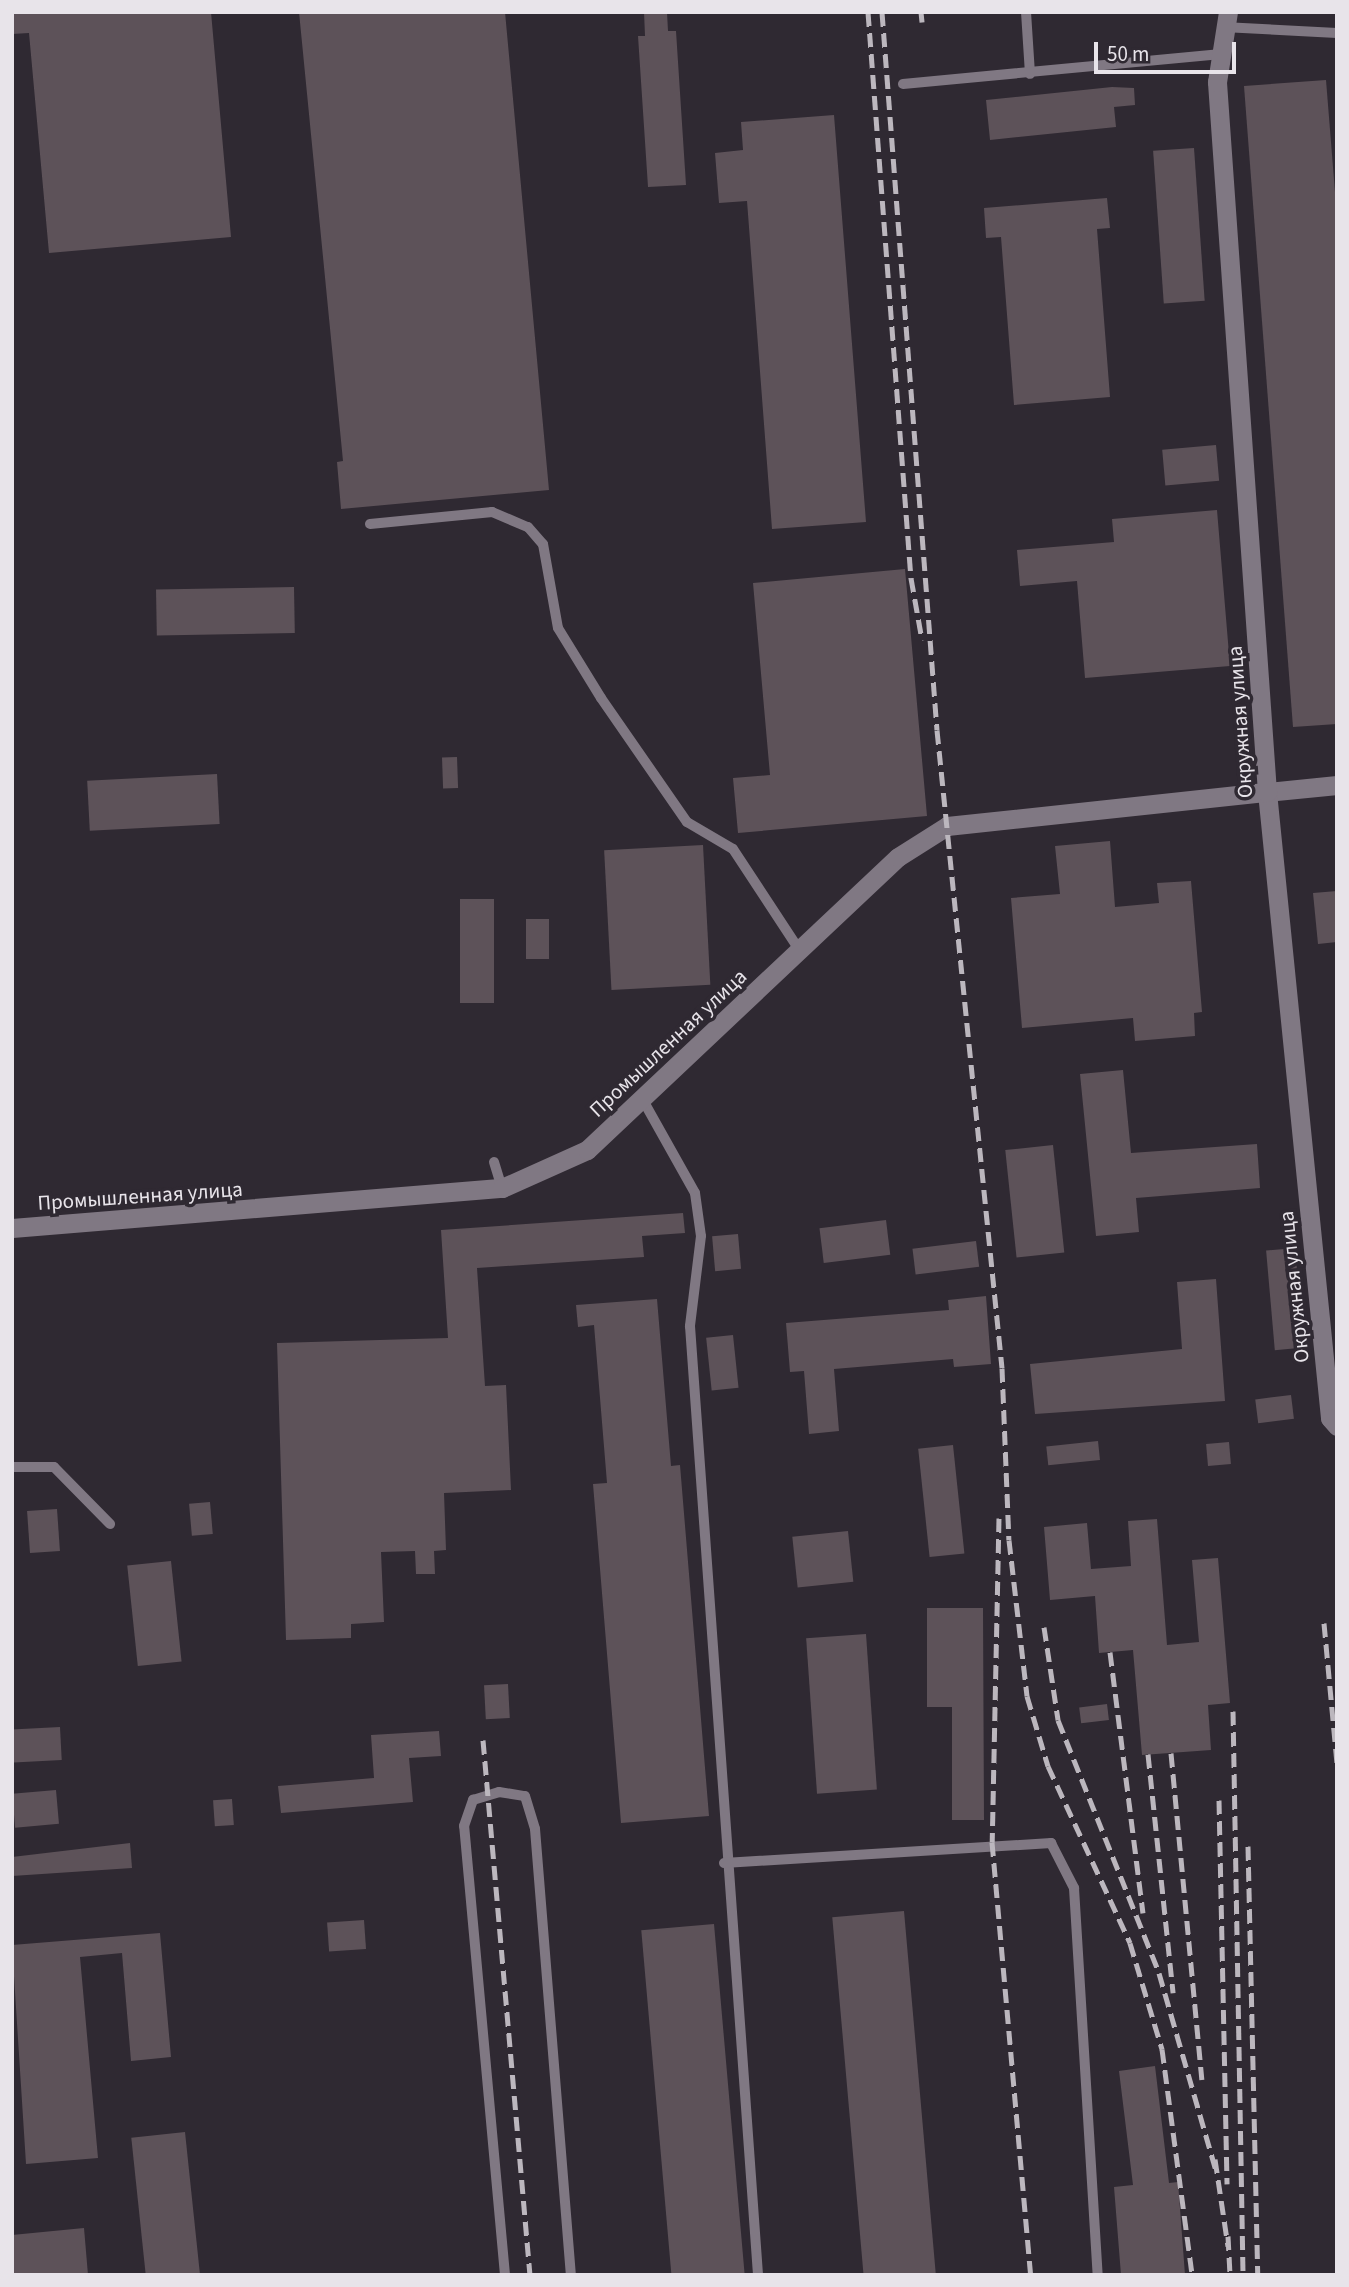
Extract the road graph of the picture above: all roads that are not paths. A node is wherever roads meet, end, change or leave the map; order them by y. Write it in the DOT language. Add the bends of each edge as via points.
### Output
graph roads {
  1 [pos="1026,12"];
  2 [pos="1225,20"];
  3 [pos="1337,33"];
  4 [pos="1219,54"];
  5 [pos="1030,74"];
  6 [pos="903,84"];
  7 [pos="370,524"];
  8 [pos="1337,785"];
  9 [pos="1268,792"];
  10 [pos="800,951"];
  11 [pos="644,1102"];
  12 [pos="494,1162"];
  13 [pos="502,1188"];
  14 [pos="12,1228"];
  15 [pos="1337,1426"];
  16 [pos="12,1467"];
  17 [pos="110,1524"];
  18 [pos="724,1863"];
  19 [pos="505,2275"];
  20 [pos="570,2275"];
  21 [pos="758,2275"];
  22 [pos="1098,2275"];
  1 -- 5 [label="lane"];
  2 -- 3 [label="lane"];
  2 -- 4 [label="street, Окружная улица"];
  4 -- 5 [label="lane"];
  4 -- 9 [label="street, Окружная улица"];
  5 -- 6 [label="lane"];
  7 -- 10 [label="lane" via="492,512 528,527 542,544 558,628 601,698 688,822 733,849"];
  8 -- 9 [label="street, Промышленная улица"];
  9 -- 10 [label="street, Промышленная улица" via="947,826 898,857"];
  9 -- 15 [label="street, Окружная улица" via="1330,1418"];
  10 -- 11 [label="street, Промышленная улица"];
  11 -- 13 [label="street, Промышленная улица" via="587,1150"];
  11 -- 18 [label="lane" via="695,1193 701,1236 690,1326"];
  12 -- 13 [label="lane"];
  13 -- 14 [label="street, Промышленная улица"];
  16 -- 17 [label="lane" via="54,1467"];
  18 -- 21 [label="lane"];
  18 -- 22 [label="lane" via="1051,1843 1074,1888"];
  19 -- 20 [label="lane" via="464,1826 473,1800 499,1792 525,1796 535,1829"];
}
